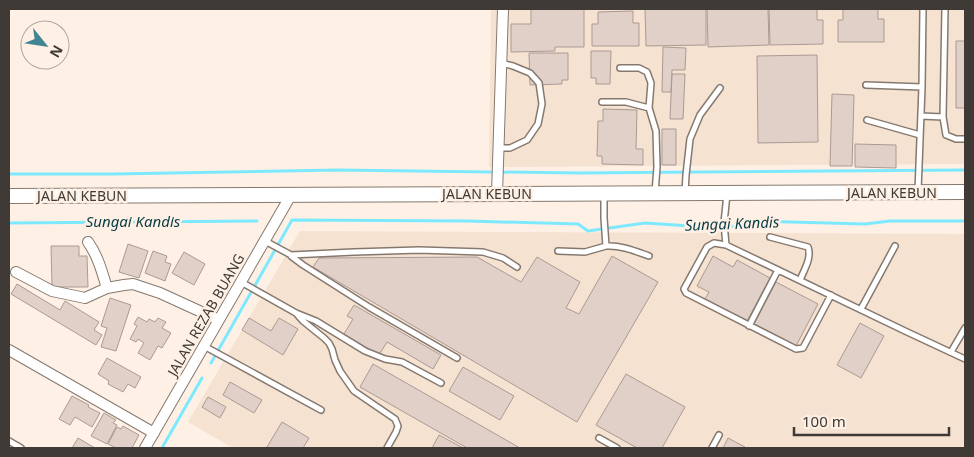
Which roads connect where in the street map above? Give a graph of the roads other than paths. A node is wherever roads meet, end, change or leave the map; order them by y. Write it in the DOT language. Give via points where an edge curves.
graph roads {
  1 [pos="503,9"];
  2 [pos="922,9"];
  3 [pos="946,9"];
  4 [pos="502,63"];
  5 [pos="620,68"];
  6 [pos="866,85"];
  7 [pos="720,88"];
  8 [pos="922,88"];
  9 [pos="602,102"];
  10 [pos="649,108"];
  11 [pos="921,116"];
  12 [pos="943,117"];
  13 [pos="867,120"];
  14 [pos="920,135"];
  15 [pos="965,139"];
  16 [pos="498,148"];
  17 [pos="918,192"];
  18 [pos="965,192"];
  19 [pos="604,193"];
  20 [pos="655,193"];
  21 [pos="685,193"];
  22 [pos="727,193"];
  23 [pos="497,194"];
  24 [pos="291,195"];
  25 [pos="9,196"];
  26 [pos="770,237"];
  27 [pos="88,242"];
  28 [pos="269,243"];
  29 [pos="726,245"];
  30 [pos="606,246"];
  31 [pos="895,246"];
  32 [pos="558,251"];
  33 [pos="291,256"];
  34 [pos="649,256"];
  35 [pos="517,267"];
  36 [pos="778,270"];
  37 [pos="16,272"];
  38 [pos="800,280"];
  39 [pos="245,284"];
  40 [pos="107,288"];
  41 [pos="831,295"];
  42 [pos="860,310"];
  43 [pos="296,313"];
  44 [pos="219,320"];
  45 [pos="749,326"];
  46 [pos="965,328"];
  47 [pos="209,348"];
  48 [pos="9,350"];
  49 [pos="951,352"];
  50 [pos="457,358"];
  51 [pos="965,359"];
  52 [pos="441,383"];
  53 [pos="321,410"];
  54 [pos="154,433"];
  55 [pos="719,435"];
  56 [pos="599,438"];
  57 [pos="9,441"];
  58 [pos="21,448"];
  59 [pos="145,448"];
  60 [pos="387,448"];
  61 [pos="617,448"];
  62 [pos="712,448"];
  1 -- 4 [label="street"];
  2 -- 8 [label="lane"];
  3 -- 12 [label="lane"];
  4 -- 16 [label="street"];
  4 -- 16 [label="lane" via="530,73 539,83 542,104 538,124 527,140 510,148"];
  5 -- 10 [label="lane" via="639,68 648,72 651,83"];
  6 -- 8 [label="lane"];
  7 -- 21 [label="lane" via="700,115 690,138"];
  8 -- 11 [label="lane"];
  9 -- 10 [label="lane" via="626,102"];
  10 -- 20 [label="lane" via="656,131"];
  11 -- 12 [label="lane"];
  11 -- 14 [label="lane"];
  12 -- 15 [label="lane" via="946,135"];
  13 -- 14 [label="lane"];
  14 -- 17 [label="lane"];
  16 -- 23 [label="street"];
  17 -- 18 [label="main road, JALAN KEBUN"];
  17 -- 22 [label="main road, JALAN KEBUN"];
  19 -- 20 [label="main road, JALAN KEBUN"];
  19 -- 23 [label="main road, JALAN KEBUN"];
  19 -- 30 [label="lane"];
  20 -- 21 [label="main road, JALAN KEBUN"];
  21 -- 22 [label="main road, JALAN KEBUN"];
  22 -- 29 [label="lane"];
  23 -- 24 [label="main road, JALAN KEBUN"];
  24 -- 25 [label="main road, JALAN KEBUN"];
  24 -- 28 [label="street, JALAN REZAB BUANG"];
  26 -- 38 [label="lane" via="808,247 810,252"];
  27 -- 40 [label="street"];
  28 -- 33 [label="lane"];
  28 -- 39 [label="street, JALAN REZAB BUANG"];
  29 -- 36 [label="lane"];
  29 -- 45 [label="lane" via="714,242 707,247 684,289"];
  30 -- 32 [label="lane" via="585,252"];
  30 -- 34 [label="lane"];
  31 -- 42 [label="lane"];
  33 -- 35 [label="lane" via="410,250 482,252 503,258"];
  33 -- 50 [label="lane" via="369,307"];
  36 -- 38 [label="lane"];
  36 -- 45 [label="lane"];
  37 -- 40 [label="street" via="52,291 70,296 85,298"];
  38 -- 41 [label="lane"];
  39 -- 43 [label="lane"];
  39 -- 44 [label="street, JALAN REZAB BUANG"];
  40 -- 44 [label="street" via="134,284 160,292"];
  41 -- 42 [label="lane"];
  41 -- 45 [label="lane" via="803,348 796,349"];
  42 -- 49 [label="lane"];
  43 -- 52 [label="lane" via="316,321 365,351 402,362"];
  43 -- 60 [label="lane" via="329,344 337,366 354,391 395,419 398,426"];
  44 -- 47 [label="street, JALAN REZAB BUANG"];
  46 -- 49 [label="lane"];
  47 -- 53 [label="lane"];
  47 -- 54 [label="street, JALAN REZAB BUANG"];
  48 -- 54 [label="street"];
  49 -- 51 [label="lane"];
  54 -- 59 [label="street, JALAN REZAB BUANG"];
  55 -- 62 [label="lane"];
  56 -- 61 [label="lane"];
  57 -- 58 [label="lane"];
}
